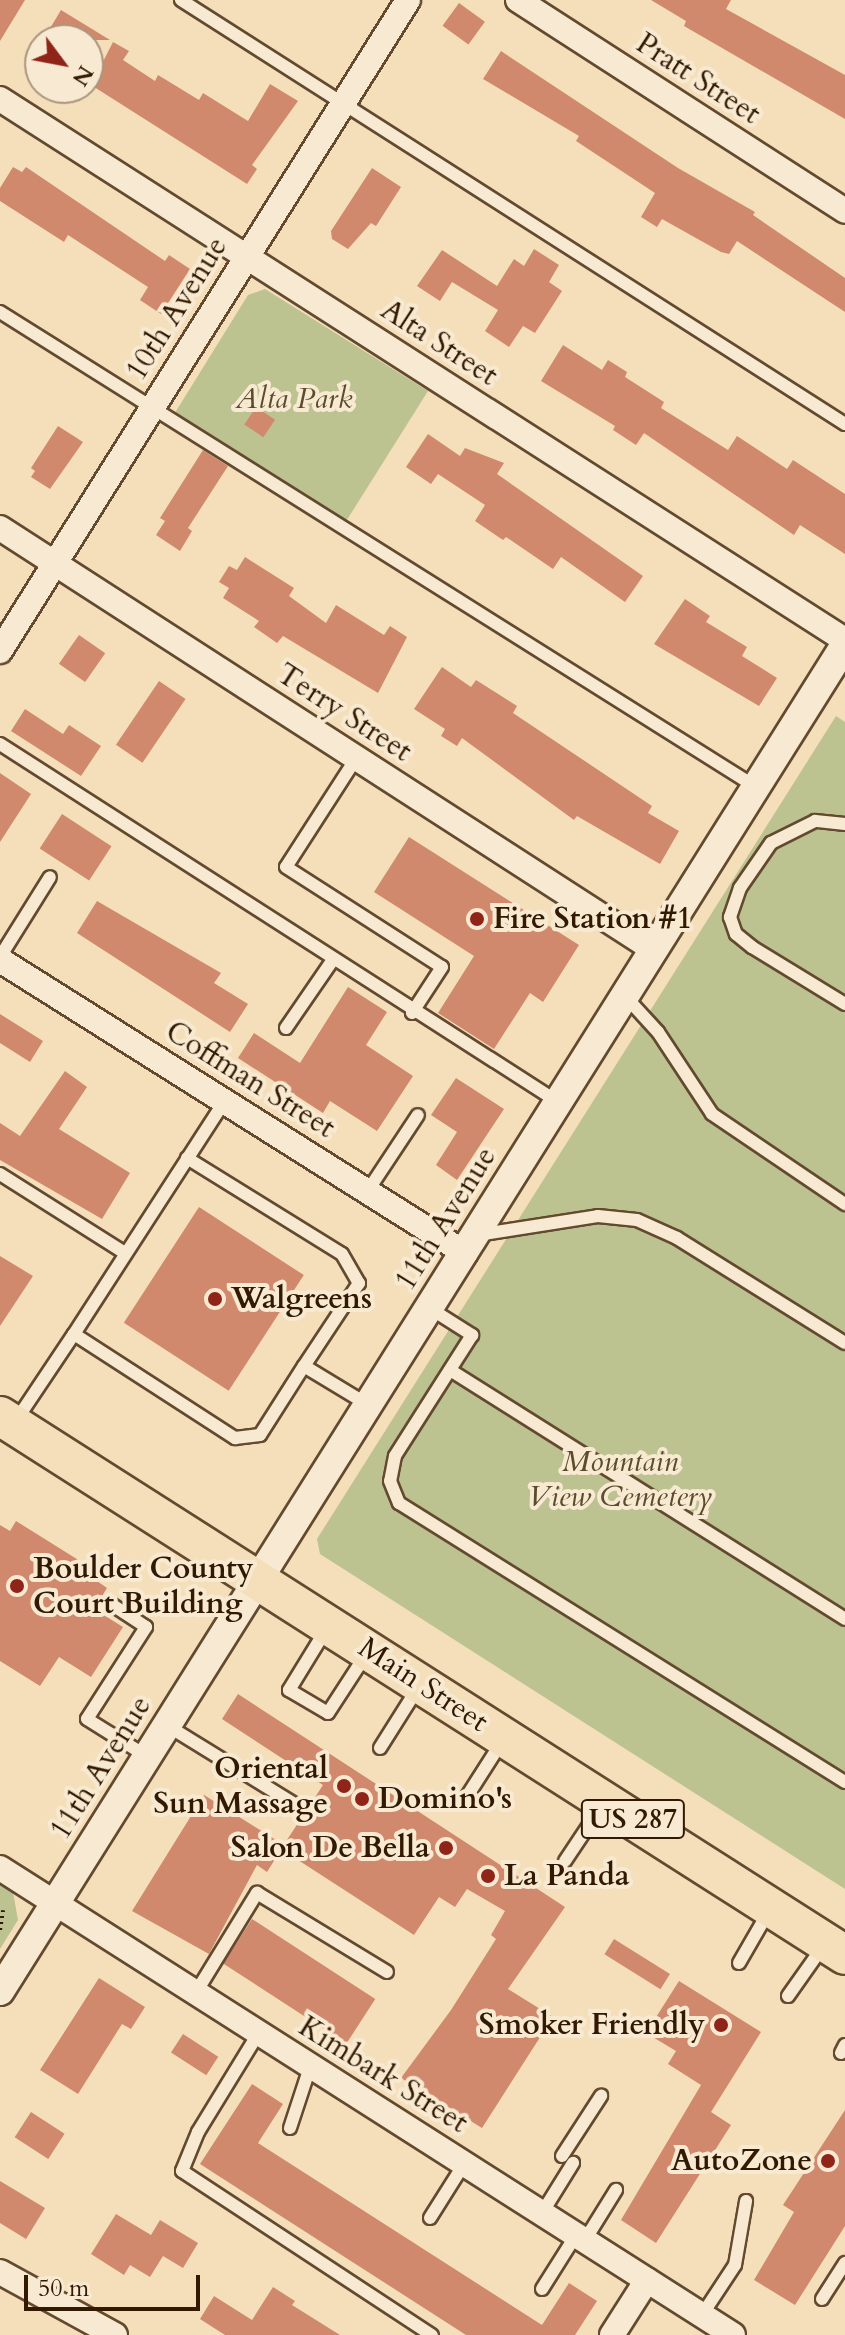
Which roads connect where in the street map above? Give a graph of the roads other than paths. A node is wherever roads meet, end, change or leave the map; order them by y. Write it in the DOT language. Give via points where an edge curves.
graph roads {
  1 [pos="181,0"];
  2 [pos="408,0"];
  3 [pos="518,0"];
  4 [pos="0,99"];
  5 [pos="343,103"];
  6 [pos="845,211"];
  7 [pos="246,258"];
  8 [pos="0,312"];
  9 [pos="151,410"];
  10 [pos="845,424"];
  11 [pos="0,528"];
  12 [pos="56,563"];
  13 [pos="845,642"];
  14 [pos="0,651"];
  15 [pos="0,744"];
  16 [pos="355,760"];
  17 [pos="756,787"];
  18 [pos="845,824"];
  19 [pos="50,877"];
  20 [pos="654,950"];
  21 [pos="0,958"];
  22 [pos="332,961"];
  23 [pos="625,996"];
  24 [pos="845,1004"];
  25 [pos="412,1013"];
  26 [pos="286,1028"];
  27 [pos="225,1101"];
  28 [pos="558,1102"];
  29 [pos="418,1115"];
  30 [pos="187,1158"];
  31 [pos="0,1174"];
  32 [pos="367,1192"];
  33 [pos="845,1204"];
  34 [pos="471,1244"];
  35 [pos="125,1253"];
  36 [pos="431,1309"];
  37 [pos="74,1334"];
  38 [pos="845,1343"];
  39 [pos="304,1366"];
  40 [pos="450,1370"];
  41 [pos="370,1406"];
  42 [pos="7,1420"];
  43 [pos="260,1581"];
  44 [pos="111,1604"];
  45 [pos="845,1619"];
  46 [pos="329,1625"];
  47 [pos="369,1650"];
  48 [pos="421,1684"];
  49 [pos="168,1726"];
  50 [pos="505,1737"];
  51 [pos="380,1748"];
  52 [pos="148,1757"];
  53 [pos="845,1782"];
  54 [pos="464,1801"];
  55 [pos="605,1801"];
  56 [pos="296,1805"];
  57 [pos="565,1861"];
  58 [pos="0,1868"];
  59 [pos="54,1905"];
  60 [pos="771,1908"];
  61 [pos="835,1949"];
  62 [pos="739,1963"];
  63 [pos="387,1972"];
  64 [pos="0,1991"];
  65 [pos="195,1994"];
  66 [pos="788,1996"];
  67 [pos="258,2034"];
  68 [pos="310,2067"];
  69 [pos="601,2096"];
  70 [pos="290,2128"];
  71 [pos="464,2164"];
  72 [pos="616,2190"];
  73 [pos="746,2201"];
  74 [pos="542,2213"];
  75 [pos="430,2218"];
  76 [pos="581,2238"];
  77 [pos="845,2263"];
  78 [pos="0,2272"];
  79 [pos="647,2280"];
  80 [pos="542,2289"];
  81 [pos="822,2299"];
  82 [pos="702,2315"];
  83 [pos="115,2335"];
  84 [pos="432,2335"];
  85 [pos="612,2335"];
  86 [pos="733,2335"];
  1 -- 5 [label="lane"];
  2 -- 5 [label="street, 10th Avenue"];
  3 -- 6 [label="street, Pratt Street"];
  4 -- 7 [label="street, Alta Street"];
  5 -- 7 [label="street, 10th Avenue"];
  5 -- 10 [label="lane"];
  7 -- 9 [label="street, 10th Avenue"];
  7 -- 13 [label="street, Alta Street"];
  8 -- 9 [label="lane"];
  9 -- 12 [label="street, 10th Avenue"];
  9 -- 17 [label="lane"];
  11 -- 12 [label="street, Terry Street"];
  12 -- 14 [label="street, 10th Avenue"];
  12 -- 16 [label="street, Terry Street"];
  13 -- 17 [label="street, 11th Avenue"];
  15 -- 22 [label="lane"];
  16 -- 20 [label="street, Terry Street"];
  16 -- 25 [label="lane" via="286,867 442,967"];
  17 -- 20 [label="street, 11th Avenue"];
  18 -- 24 [label="lane" via="815,821 777,838 747,874 730,917 736,934 752,947"];
  19 -- 21 [label="lane"];
  20 -- 23 [label="street, 11th Avenue"];
  21 -- 27 [label="street, Coffman Street"];
  22 -- 25 [label="lane"];
  22 -- 26 [label="lane"];
  23 -- 28 [label="street, 11th Avenue"];
  23 -- 33 [label="lane" via="658,1032 712,1114"];
  25 -- 28 [label="lane"];
  27 -- 30 [label="lane"];
  27 -- 32 [label="street, Coffman Street"];
  28 -- 34 [label="street, 11th Avenue"];
  29 -- 32 [label="lane"];
  30 -- 35 [label="lane"];
  30 -- 39 [label="lane" via="342,1254 359,1283"];
  31 -- 35 [label="lane"];
  32 -- 34 [label="street, Coffman Street"];
  34 -- 36 [label="street, 11th Avenue"];
  34 -- 38 [label="lane" via="598,1216 637,1220 677,1238"];
  35 -- 37 [label="lane"];
  36 -- 40 [label="lane" via="472,1335"];
  36 -- 41 [label="street, 11th Avenue"];
  37 -- 39 [label="lane" via="235,1438 260,1435"];
  37 -- 42 [label="lane"];
  39 -- 41 [label="lane"];
  40 -- 45 [label="lane"];
  40 -- 53 [label="lane" via="393,1461 390,1481 399,1503"];
  41 -- 43 [label="street, 11th Avenue"];
  42 -- 43 [label="highway, Main Street / US 287"];
  43 -- 46 [label="highway, Main Street / US 287"];
  43 -- 49 [label="street, 11th Avenue"];
  44 -- 52 [label="lane" via="146,1627 87,1719"];
  46 -- 47 [label="highway, Main Street / US 287"];
  46 -- 47 [label="lane" via="289,1690 328,1713"];
  47 -- 48 [label="highway, Main Street / US 287"];
  48 -- 50 [label="highway, Main Street / US 287"];
  48 -- 51 [label="lane"];
  49 -- 52 [label="street, 11th Avenue"];
  49 -- 56 [label="lane"];
  50 -- 54 [label="lane"];
  50 -- 55 [label="highway, Main Street / US 287"];
  52 -- 59 [label="street, 11th Avenue"];
  55 -- 57 [label="lane"];
  55 -- 60 [label="highway, Main Street / US 287"];
  58 -- 59 [label="street, Kimbark Street"];
  59 -- 64 [label="street, 11th Avenue"];
  59 -- 65 [label="street, Kimbark Street"];
  60 -- 61 [label="highway, Main Street / US 287"];
  60 -- 62 [label="lane"];
  61 -- 66 [label="lane"];
  63 -- 65 [label="lane" via="257,1893"];
  65 -- 67 [label="street, Kimbark Street"];
  67 -- 68 [label="street, Kimbark Street"];
  67 -- 84 [label="lane" via="198,2132 182,2171"];
  68 -- 70 [label="lane"];
  68 -- 71 [label="street, Kimbark Street"];
  69 -- 74 [label="lane"];
  71 -- 74 [label="street, Kimbark Street"];
  71 -- 75 [label="lane"];
  72 -- 76 [label="lane"];
  73 -- 82 [label="lane" via="735,2265"];
  74 -- 76 [label="street, Kimbark Street"];
  76 -- 79 [label="street, Kimbark Street"];
  76 -- 80 [label="lane"];
  77 -- 81 [label="lane"];
  78 -- 83 [label="street"];
  79 -- 82 [label="street, Kimbark Street"];
  79 -- 85 [label="street"];
  82 -- 86 [label="street, Kimbark Street"];
}
